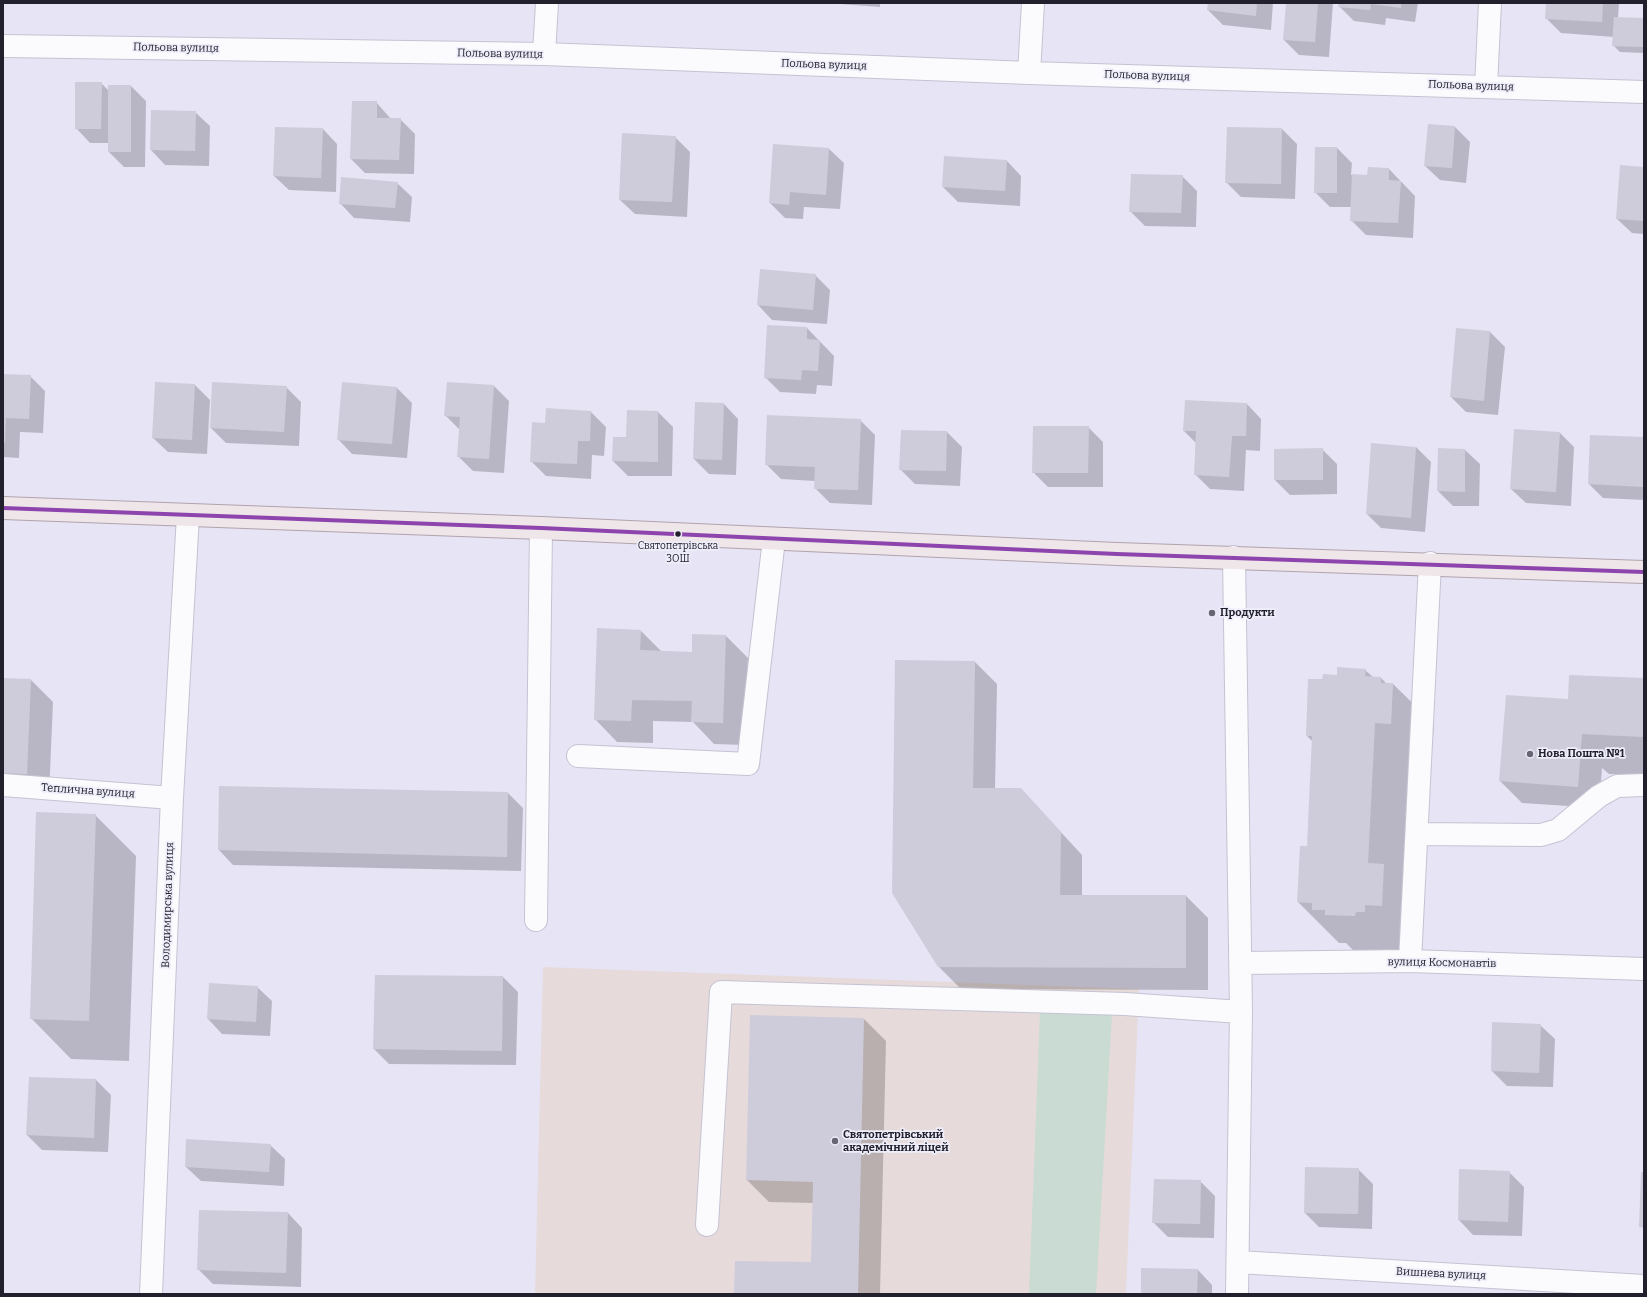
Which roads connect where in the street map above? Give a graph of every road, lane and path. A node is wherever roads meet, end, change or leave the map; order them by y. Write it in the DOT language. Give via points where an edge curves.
graph roads {
  1 [pos="547,3"];
  2 [pos="1033,3"];
  3 [pos="1490,3"];
  4 [pos="3,46"];
  5 [pos="544,54"];
  6 [pos="1029,73"];
  7 [pos="1486,86"];
  8 [pos="1644,92"];
  9 [pos="3,508"];
  10 [pos="188,515"];
  11 [pos="541,528"];
  12 [pos="774,539"];
  13 [pos="1234,557"];
  14 [pos="1430,563"];
  15 [pos="1644,572"];
  16 [pos="578,756"];
  17 [pos="3,785"];
  18 [pos="1644,785"];
  19 [pos="172,798"];
  20 [pos="1417,834"];
  21 [pos="536,920"];
  22 [pos="1410,961"];
  23 [pos="1241,963"];
  24 [pos="1644,969"];
  25 [pos="1241,1012"];
  26 [pos="707,1225"];
  27 [pos="1238,1262"];
  28 [pos="1644,1286"];
  29 [pos="151,1294"];
  30 [pos="1237,1294"];
  1 -- 5 [label="street"];
  2 -- 6 [label="street"];
  3 -- 7 [label="street"];
  4 -- 5 [label="street, Польова вулиця"];
  5 -- 6 [label="street, Польова вулиця"];
  6 -- 7 [label="street, Польова вулиця"];
  7 -- 8 [label="street, Польова вулиця"];
  9 -- 10 [label="main road"];
  10 -- 11 [label="main road"];
  10 -- 19 [label="street, Володимирська вулиця"];
  11 -- 12 [label="main road"];
  11 -- 21 [label="street"];
  12 -- 13 [label="main road"];
  12 -- 16 [label="street" via="748,764"];
  13 -- 14 [label="main road"];
  13 -- 23 [label="street"];
  14 -- 15 [label="main road"];
  14 -- 20 [label="street"];
  17 -- 19 [label="street, Теплична вулиця"];
  18 -- 20 [label="street" via="1617,786 1599,796 1558,830 1542,836"];
  19 -- 29 [label="street, Володимирська вулиця"];
  20 -- 22 [label="street"];
  22 -- 23 [label="street, вулиця Космонавтів"];
  22 -- 24 [label="street, вулиця Космонавтів"];
  23 -- 25 [label="street"];
  25 -- 26 [label="street" via="1117,1004 721,992"];
  25 -- 27 [label="street"];
  27 -- 28 [label="street, Вишнева вулиця"];
  27 -- 30 [label="street"];
}
